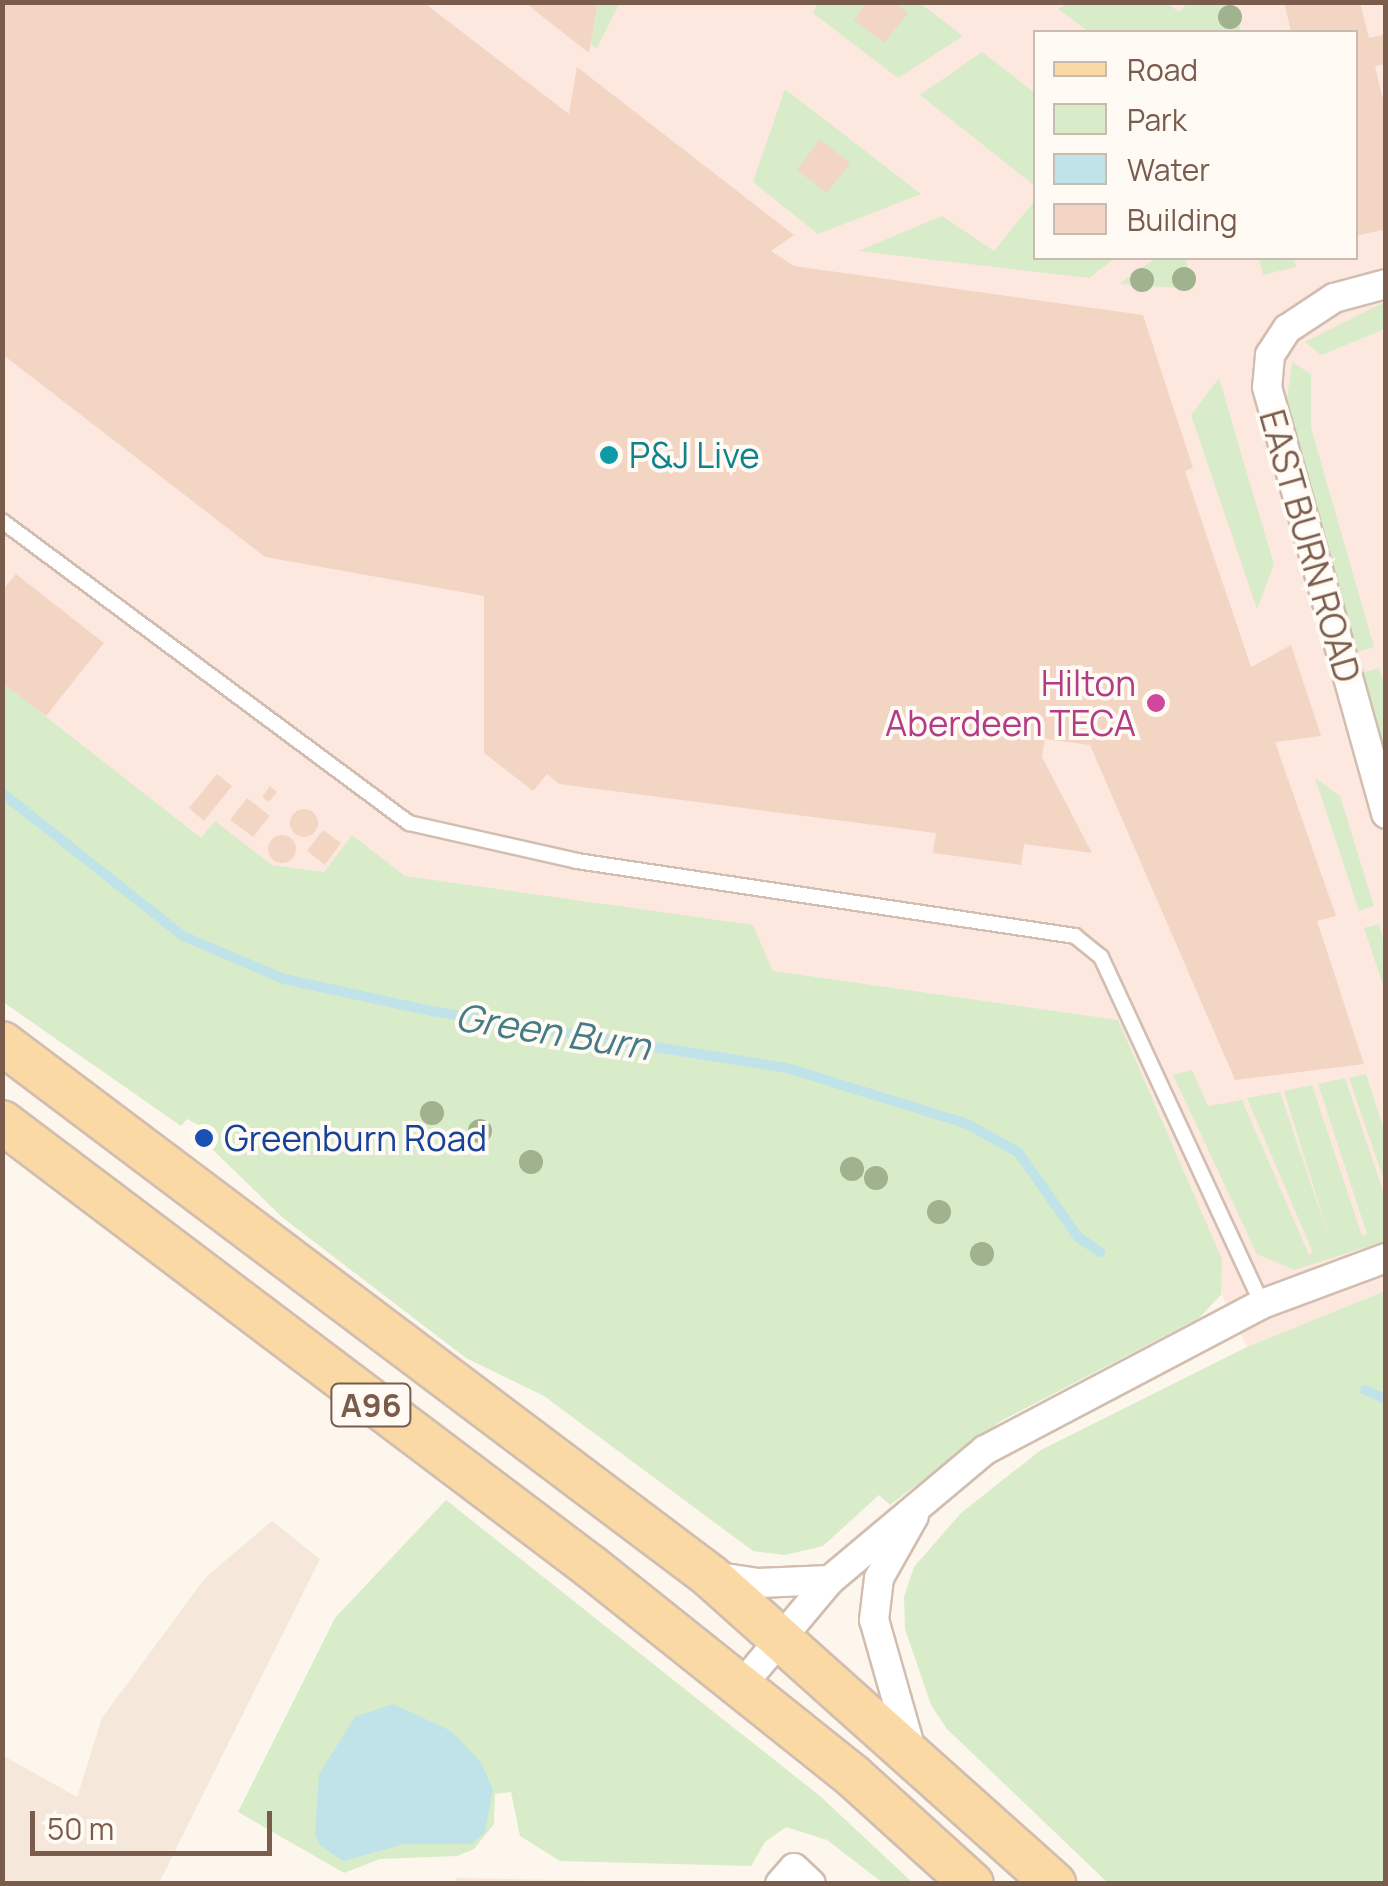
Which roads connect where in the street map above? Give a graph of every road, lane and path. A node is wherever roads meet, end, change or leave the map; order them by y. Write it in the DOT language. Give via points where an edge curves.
graph roads {
  1 [pos="1386,284"];
  2 [pos="2,521"];
  3 [pos="1386,814"];
  4 [pos="2,1043"];
  5 [pos="2,1122"];
  6 [pos="1386,1258"];
  7 [pos="1262,1304"];
  8 [pos="932,1490"];
  9 [pos="710,1576"];
  10 [pos="830,1580"];
  11 [pos="781,1638"];
  12 [pos="741,1686"];
  13 [pos="913,1755"];
  14 [pos="780,1884"];
  15 [pos="811,1884"];
  16 [pos="972,1884"];
  17 [pos="1054,1884"];
  1 -- 3 [label="street, EAST BURN ROAD" via="1334,298 1287,329 1270,355 1267,387"];
  2 -- 7 [label="lane" via="409,823 577,861 1075,936 1101,957"];
  4 -- 9 [label="main road, A96"];
  5 -- 12 [label="main road, A96"];
  6 -- 7 [label="street"];
  7 -- 8 [label="street" via="1047,1412"];
  8 -- 10 [label="street"];
  8 -- 13 [label="street" via="895,1544 875,1595 874,1620"];
  9 -- 10 [label="street" via="758,1583"];
  9 -- 11 [label="main road, A96"];
  10 -- 11 [label="street"];
  11 -- 12 [label="street"];
  11 -- 13 [label="main road, A96"];
  12 -- 16 [label="main road, A96" via="854,1776"];
  13 -- 17 [label="main road, A96"];
  14 -- 15 [label="street" via="794,1868"];
}
